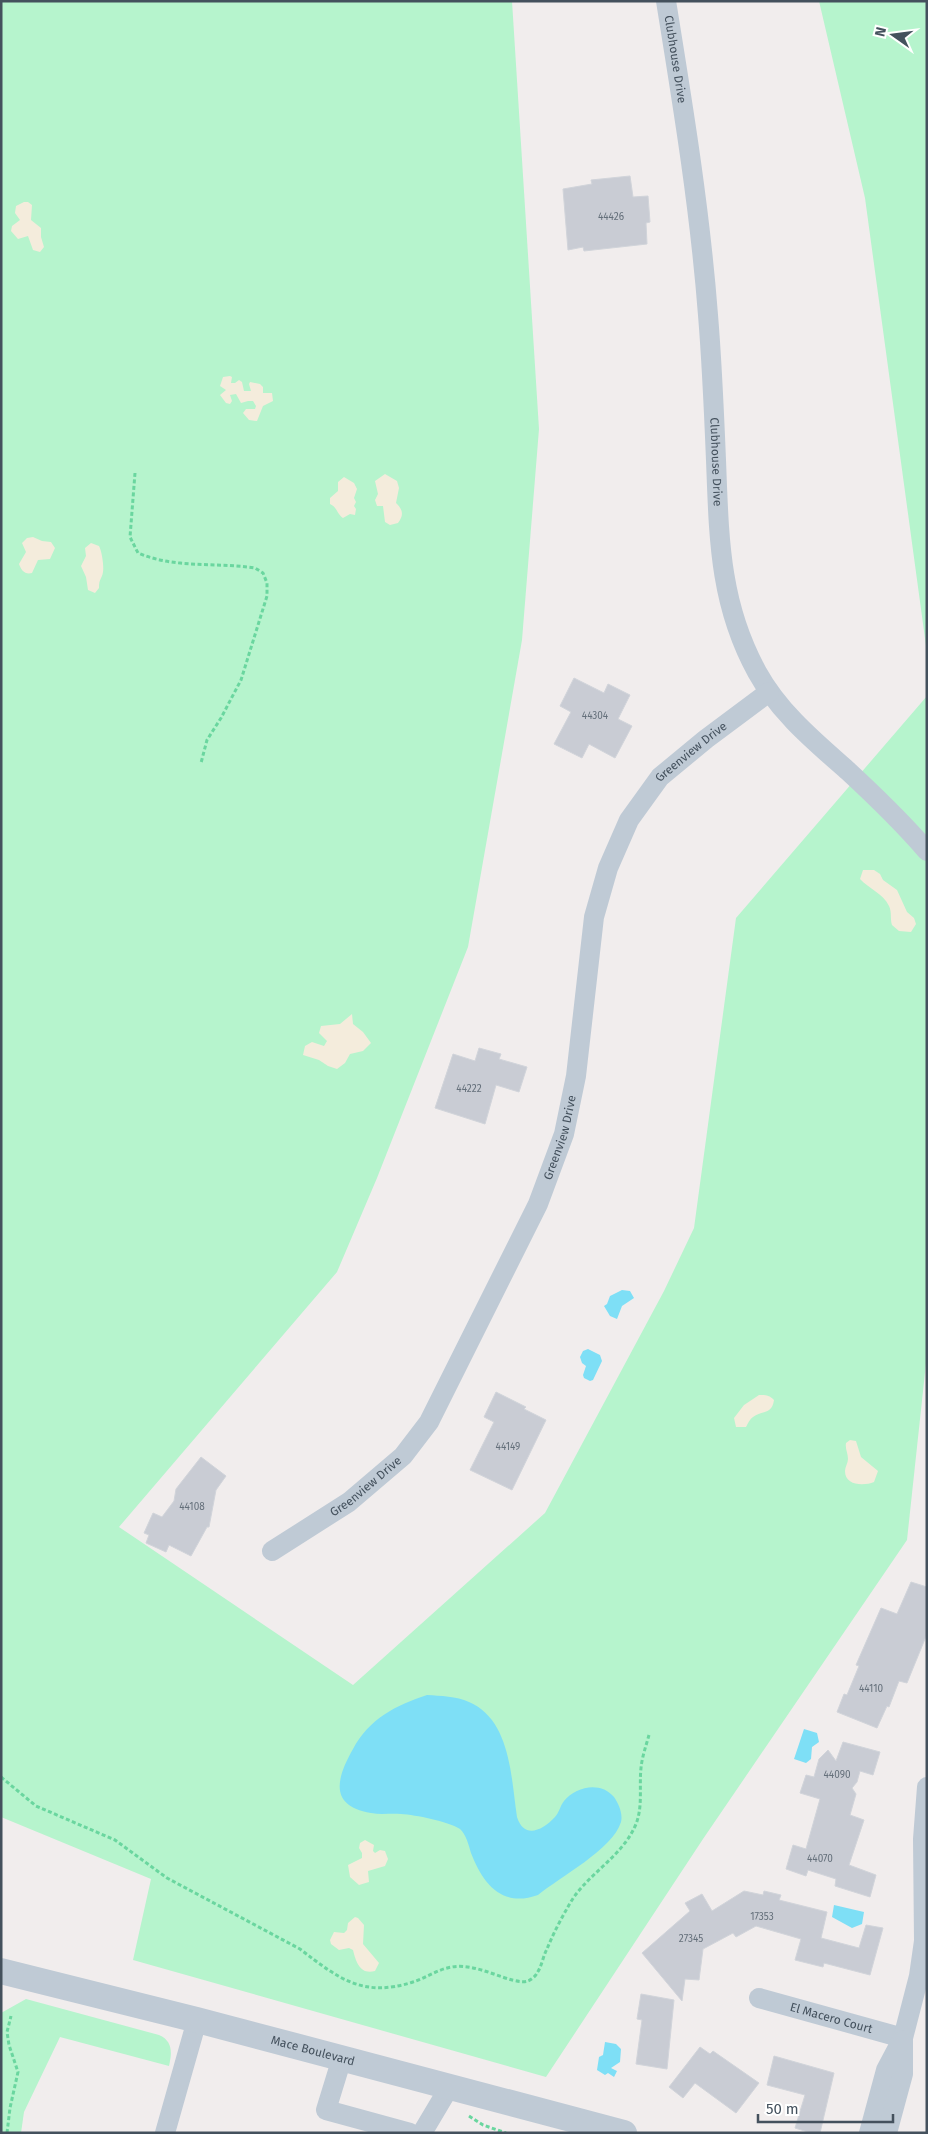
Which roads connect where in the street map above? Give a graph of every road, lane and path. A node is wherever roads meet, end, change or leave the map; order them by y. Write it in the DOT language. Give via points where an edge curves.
graph roads {
  1 [pos="666,1"];
  2 [pos="135,473"];
  3 [pos="769,692"];
  4 [pos="200,763"];
  5 [pos="927,850"];
  6 [pos="272,1551"];
  7 [pos="649,1735"];
  8 [pos="1,1777"];
  9 [pos="927,1787"];
  10 [pos="1,1971"];
  11 [pos="759,1998"];
  12 [pos="12,2016"];
  13 [pos="197,2020"];
  14 [pos="903,2038"];
  15 [pos="342,2058"];
  16 [pos="445,2094"];
  17 [pos="577,2128"];
  18 [pos="7,2133"];
  19 [pos="166,2133"];
  20 [pos="410,2133"];
  21 [pos="422,2133"];
  22 [pos="506,2133"];
  23 [pos="624,2133"];
  24 [pos="868,2133"];
  25 [pos="887,2133"];
  1 -- 3 [label="street, Clubhouse Drive" via="698,211 709,323 721,561 738,634"];
  2 -- 4 [label="path" via="130,537 138,553 180,563 255,568 263,573 267,583 267,596 246,667 207,740"];
  3 -- 5 [label="street, Clubhouse Drive" via="798,725"];
  3 -- 6 [label="street, Greenview Drive" via="660,777 629,820 608,868 594,917 576,1076 564,1134 538,1204 429,1422 403,1456 349,1502"];
  7 -- 8 [label="path" via="641,1770 641,1806 632,1833 583,1884 570,1903 537,1974 529,1980 519,1981 463,1965 391,1988 361,1986 300,1949 167,1878 115,1840 36,1806"];
  9 -- 14 [label="street" via="923,1839 924,1941 919,1976"];
  10 -- 13 [label="street, Mace Boulevard"];
  11 -- 14 [label="street, El Macero Court"];
  12 -- 18 [label="path" via="7,2032 18,2072"];
  13 -- 15 [label="street, Mace Boulevard"];
  13 -- 19 [label="street"];
  14 -- 24 [label="street" via="886,2070"];
  14 -- 25 [label="street" via="903,2074"];
  15 -- 16 [label="street, Mace Boulevard"];
  15 -- 20 [label="street" via="326,2110"];
  16 -- 17 [label="street, Mace Boulevard"];
  16 -- 21 [label="street"];
  16 -- 22 [label="path" via="459,2109 483,2125"];
  17 -- 23 [label="street, Mace Boulevard"];
}
